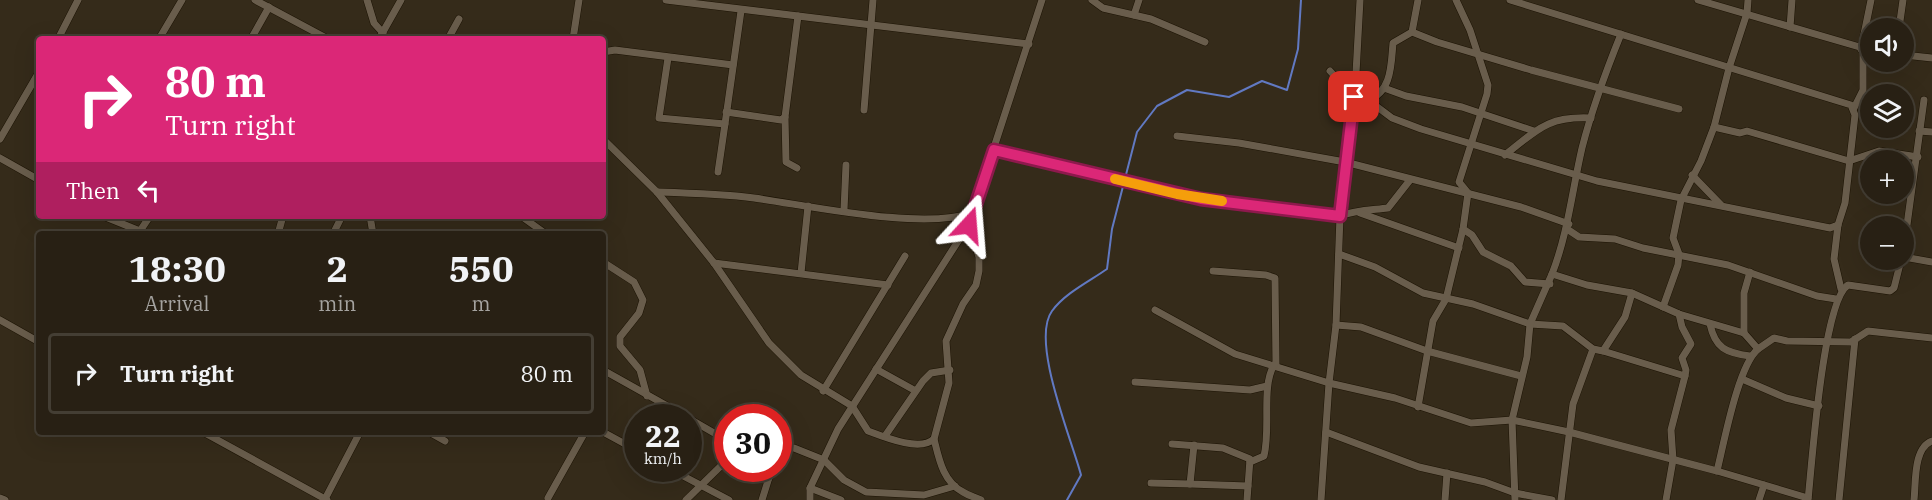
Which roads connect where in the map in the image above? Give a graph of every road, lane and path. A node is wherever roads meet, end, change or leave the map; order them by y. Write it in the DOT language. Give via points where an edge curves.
graph roads {
  1 [pos="78,0"];
  2 [pos="182,0"];
  3 [pos="255,0"];
  4 [pos="367,0"];
  5 [pos="401,0"];
  6 [pos="579,0"];
  7 [pos="666,0"];
  8 [pos="873,0"];
  9 [pos="1042,0"];
  10 [pos="1092,0"];
  11 [pos="1139,0"];
  12 [pos="1360,0"];
  13 [pos="1418,0"];
  14 [pos="1456,0"];
  15 [pos="1510,0"];
  16 [pos="1698,0"];
  17 [pos="1749,0"];
  18 [pos="1792,0"];
  19 [pos="1871,0"];
  20 [pos="1903,0"];
  21 [pos="685,1"];
  22 [pos="269,7"];
  23 [pos="741,11"];
  24 [pos="1748,13"];
  25 [pos="1134,15"];
  26 [pos="798,16"];
  27 [pos="1869,18"];
  28 [pos="1900,18"];
  29 [pos="459,19"];
  30 [pos="871,24"];
  31 [pos="1790,27"];
  32 [pos="1412,32"];
  33 [pos="1620,34"];
  34 [pos="60,36"];
  35 [pos="161,36"];
  36 [pos="253,36"];
  37 [pos="322,36"];
  38 [pos="381,36"];
  39 [pos="450,36"];
  40 [pos="573,36"];
  41 [pos="1205,42"];
  42 [pos="1029,44"];
  43 [pos="1860,48"];
  44 [pos="606,52"];
  45 [pos="1478,54"];
  46 [pos="1914,56"];
  47 [pos="668,57"];
  48 [pos="1932,58"];
  49 [pos="733,65"];
  50 [pos="1729,68"];
  51 [pos="1330,71"];
  52 [pos="1864,72"];
  53 [pos="36,86"];
  54 [pos="1600,87"];
  55 [pos="1384,88"];
  56 [pos="1354,97"];
  57 [pos="1368,100"];
  58 [pos="1924,100"];
  59 [pos="1854,108"];
  60 [pos="1679,109"];
  61 [pos="864,110"];
  62 [pos="1354,110"];
  63 [pos="726,112"];
  64 [pos="1484,114"];
  65 [pos="785,117"];
  66 [pos="1591,118"];
  67 [pos="725,124"];
  68 [pos="1713,127"];
  69 [pos="1534,131"];
  70 [pos="1919,131"];
  71 [pos="1932,132"];
  72 [pos="1177,136"];
  73 [pos="0,140"];
  74 [pos="606,142"];
  75 [pos="1470,145"];
  76 [pos="994,150"];
  77 [pos="1505,154"];
  78 [pos="1918,157"];
  79 [pos="0,158"];
  80 [pos="1849,161"];
  81 [pos="1346,162"];
  82 [pos="846,165"];
  83 [pos="797,168"];
  84 [pos="718,172"];
  85 [pos="1576,174"];
  86 [pos="1692,175"];
  87 [pos="36,178"];
  88 [pos="1410,180"];
  89 [pos="657,192"];
  90 [pos="1468,193"];
  91 [pos="1681,200"];
  92 [pos="1721,205"];
  93 [pos="808,206"];
  94 [pos="1388,208"];
  95 [pos="844,210"];
  96 [pos="1353,210"];
  97 [pos="973,213"];
  98 [pos="1340,216"];
  99 [pos="1909,216"];
  100 [pos="108,219"];
  101 [pos="148,219"];
  102 [pos="524,219"];
  103 [pos="1386,224"];
  104 [pos="969,225"];
  105 [pos="1838,225"];
  106 [pos="1568,226"];
  107 [pos="1463,229"];
  108 [pos="130,231"];
  109 [pos="138,231"];
  110 [pos="542,231"];
  111 [pos="1459,248"];
  112 [pos="1339,254"];
  113 [pos="1679,254"];
  114 [pos="905,256"];
  115 [pos="1914,260"];
  116 [pos="1932,262"];
  117 [pos="714,263"];
  118 [pos="606,264"];
  119 [pos="1898,270"];
  120 [pos="1213,271"];
  121 [pos="1750,272"];
  122 [pos="801,273"];
  123 [pos="1552,274"];
  124 [pos="1550,284"];
  125 [pos="888,285"];
  126 [pos="1841,289"];
  127 [pos="1632,293"];
  128 [pos="1446,299"];
  129 [pos="1836,299"];
  130 [pos="1663,307"];
  131 [pos="1155,310"];
  132 [pos="1679,314"];
  133 [pos="0,320"];
  134 [pos="1530,324"];
  135 [pos="1710,324"];
  136 [pos="1336,325"];
  137 [pos="1744,333"];
  138 [pos="36,337"];
  139 [pos="1932,338"];
  140 [pos="1855,339"];
  141 [pos="1827,342"];
  142 [pos="1593,349"];
  143 [pos="1758,349"];
  144 [pos="1427,351"];
  145 [pos="1603,351"];
  146 [pos="1750,356"];
  147 [pos="1275,365"];
  148 [pos="876,369"];
  149 [pos="950,370"];
  150 [pos="606,372"];
  151 [pos="1521,376"];
  152 [pos="1685,376"];
  153 [pos="1742,379"];
  154 [pos="1135,382"];
  155 [pos="1329,382"];
  156 [pos="1267,386"];
  157 [pos="914,390"];
  158 [pos="823,391"];
  159 [pos="647,396"];
  160 [pos="663,404"];
  161 [pos="852,406"];
  162 [pos="1819,406"];
  163 [pos="1418,407"];
  164 [pos="1512,420"];
  165 [pos="1326,432"];
  166 [pos="1569,432"];
  167 [pos="606,434"];
  168 [pos="208,435"];
  169 [pos="358,435"];
  170 [pos="434,435"];
  171 [pos="583,435"];
  172 [pos="885,436"];
  173 [pos="934,439"];
  174 [pos="445,441"];
  175 [pos="1932,441"];
  176 [pos="624,443"];
  177 [pos="1172,444"];
  178 [pos="1194,445"];
  179 [pos="792,448"];
  180 [pos="824,460"];
  181 [pos="1672,460"];
  182 [pos="1250,462"];
  183 [pos="1717,471"];
  184 [pos="714,472"];
  185 [pos="1447,473"];
  186 [pos="693,482"];
  187 [pos="767,482"];
  188 [pos="1151,483"];
  189 [pos="1190,484"];
  190 [pos="1764,485"];
  191 [pos="700,486"];
  192 [pos="955,486"];
  193 [pos="1248,486"];
  194 [pos="810,488"];
  195 [pos="1515,497"];
  196 [pos="0,498"];
  197 [pos="548,498"];
  198 [pos="1808,499"];
  199 [pos="4,500"];
  200 [pos="326,500"];
  201 [pos="686,500"];
  202 [pos="729,500"];
  203 [pos="762,500"];
  204 [pos="810,500"];
  205 [pos="841,500"];
  206 [pos="981,500"];
  207 [pos="1247,500"];
  208 [pos="1321,500"];
  209 [pos="1445,500"];
  210 [pos="1552,500"];
  211 [pos="1561,500"];
  212 [pos="1666,500"];
  213 [pos="1759,500"];
  214 [pos="1839,500"];
  215 [pos="1914,500"];
  1 -- 34 [label="street"];
  2 -- 35 [label="street"];
  3 -- 22 [label="street"];
  4 -- 38 [label="street"];
  5 -- 38 [label="street"];
  6 -- 40 [label="street"];
  7 -- 21 [label="street"];
  8 -- 30 [label="street"];
  9 -- 42 [label="street"];
  10 -- 25 [label="street" via="1103,8"];
  11 -- 25 [label="street"];
  12 -- 56 [label="street"];
  13 -- 32 [label="street"];
  14 -- 45 [label="street"];
  15 -- 33 [label="street"];
  16 -- 24 [label="street"];
  17 -- 24 [label="street"];
  18 -- 31 [label="street"];
  19 -- 27 [label="street"];
  20 -- 28 [label="street"];
  21 -- 23 [label="street"];
  22 -- 36 [label="street"];
  22 -- 37 [label="street"];
  23 -- 26 [label="street"];
  23 -- 49 [label="street"];
  24 -- 31 [label="street"];
  24 -- 50 [label="street"];
  25 -- 41 [label="street"];
  26 -- 30 [label="street"];
  26 -- 65 [label="street"];
  29 -- 39 [label="street"];
  30 -- 42 [label="street"];
  30 -- 61 [label="street"];
  31 -- 43 [label="street"];
  32 -- 45 [label="street"];
  32 -- 55 [label="street" via="1393,43"];
  33 -- 50 [label="street"];
  33 -- 54 [label="street"];
  42 -- 76 [label="street"];
  44 -- 47 [label="street"];
  45 -- 54 [label="street"];
  45 -- 64 [label="street" via="1488,85"];
  46 -- 48 [label="street"];
  47 -- 49 [label="street"];
  47 -- 67 [label="street" via="659,118"];
  49 -- 63 [label="street"];
  50 -- 59 [label="street" via="1845,101"];
  50 -- 68 [label="street"];
  51 -- 56 [label="street"];
  52 -- 59 [label="street" via="1863,90"];
  53 -- 73 [label="street"];
  54 -- 60 [label="street"];
  54 -- 66 [label="street"];
  55 -- 57 [label="street" via="1376,98"];
  55 -- 64 [label="street"];
  56 -- 62 [label="street"];
  57 -- 62 [label="street"];
  57 -- 75 [label="street" via="1392,118"];
  58 -- 70 [label="street"];
  59 -- 80 [label="street"];
  62 -- 81 [label="street"];
  63 -- 65 [label="street" via="781,120"];
  63 -- 67 [label="street"];
  64 -- 69 [label="street"];
  64 -- 75 [label="street"];
  65 -- 83 [label="street" via="786,162"];
  66 -- 69 [label="street" via="1559,118"];
  66 -- 85 [label="street"];
  67 -- 84 [label="street"];
  68 -- 80 [label="street" via="1747,131"];
  68 -- 86 [label="street"];
  69 -- 77 [label="street"];
  70 -- 71 [label="street"];
  70 -- 78 [label="street"];
  72 -- 81 [label="street"];
  74 -- 89 [label="street"];
  75 -- 77 [label="street"];
  75 -- 90 [label="street" via="1459,182"];
  76 -- 97 [label="street"];
  76 -- 98 [label="street" via="1201,199"];
  77 -- 85 [label="street"];
  78 -- 80 [label="street" via="1879,151"];
  78 -- 99 [label="street"];
  79 -- 87 [label="street"];
  80 -- 105 [label="street" via="1845,203"];
  81 -- 88 [label="street"];
  81 -- 98 [label="street"];
  82 -- 95 [label="street"];
  85 -- 91 [label="street"];
  85 -- 106 [label="street"];
  86 -- 91 [label="street"];
  86 -- 92 [label="street"];
  88 -- 90 [label="street"];
  88 -- 94 [label="street"];
  89 -- 93 [label="street" via="745,197"];
  89 -- 117 [label="street"];
  90 -- 106 [label="street"];
  90 -- 107 [label="street"];
  91 -- 92 [label="street"];
  91 -- 113 [label="street" via="1672,238"];
  92 -- 105 [label="street" via="1830,228"];
  93 -- 95 [label="street"];
  93 -- 122 [label="street"];
  94 -- 96 [label="street" via="1365,213"];
  94 -- 103 [label="street"];
  95 -- 97 [label="street" via="937,220"];
  96 -- 98 [label="street"];
  96 -- 103 [label="street"];
  97 -- 104 [label="street"];
  98 -- 112 [label="street"];
  100 -- 108 [label="street"];
  101 -- 109 [label="street"];
  102 -- 110 [label="street"];
  103 -- 111 [label="street"];
  104 -- 148 [label="street"];
  104 -- 149 [label="street" via="979,256 979,271 976,285 948,334 945,351"];
  105 -- 126 [label="street" via="1834,259"];
  106 -- 113 [label="street" via="1578,237 1615,238"];
  106 -- 123 [label="street"];
  107 -- 111 [label="street"];
  107 -- 124 [label="street" via="1483,252 1511,266 1525,282"];
  111 -- 128 [label="street"];
  112 -- 128 [label="street" via="1375,267 1413,290"];
  112 -- 136 [label="street"];
  113 -- 121 [label="street"];
  113 -- 130 [label="street" via="1676,275"];
  114 -- 125 [label="street"];
  115 -- 116 [label="street"];
  117 -- 122 [label="street"];
  117 -- 158 [label="street" via="769,344"];
  118 -- 159 [label="street" via="634,282 643,300 639,313 620,337 620,346 640,370"];
  119 -- 126 [label="street" via="1890,291 1855,285"];
  120 -- 147 [label="street" via="1275,278"];
  121 -- 129 [label="street"];
  121 -- 137 [label="street" via="1744,293"];
  122 -- 125 [label="street"];
  123 -- 124 [label="street"];
  123 -- 127 [label="street"];
  124 -- 134 [label="street"];
  125 -- 158 [label="street"];
  126 -- 129 [label="street"];
  127 -- 130 [label="street"];
  127 -- 145 [label="street" via="1624,317"];
  128 -- 134 [label="street"];
  128 -- 144 [label="street" via="1433,321"];
  129 -- 141 [label="street"];
  130 -- 132 [label="street"];
  131 -- 147 [label="street" via="1235,354"];
  132 -- 135 [label="street"];
  132 -- 152 [label="street" via="1691,344 1682,358"];
  133 -- 138 [label="street"];
  134 -- 142 [label="street" via="1563,326"];
  134 -- 151 [label="street"];
  135 -- 137 [label="street"];
  135 -- 146 [label="street" via="1713,339 1720,347"];
  136 -- 144 [label="street" via="1361,327"];
  136 -- 155 [label="street"];
  137 -- 143 [label="street"];
  139 -- 140 [label="street" via="1868,331"];
  140 -- 141 [label="street"];
  140 -- 214 [label="street"];
  141 -- 143 [label="street" via="1774,338"];
  141 -- 162 [label="street"];
  142 -- 145 [label="street"];
  142 -- 166 [label="street" via="1573,404"];
  143 -- 146 [label="street"];
  144 -- 151 [label="street"];
  144 -- 163 [label="street"];
  145 -- 152 [label="street"];
  146 -- 153 [label="street"];
  147 -- 155 [label="street"];
  147 -- 156 [label="street"];
  148 -- 157 [label="street"];
  148 -- 161 [label="street"];
  149 -- 157 [label="street" via="931,373"];
  149 -- 173 [label="street"];
  150 -- 159 [label="street"];
  151 -- 164 [label="street"];
  152 -- 181 [label="street" via="1671,430"];
  153 -- 162 [label="street" via="1786,398"];
  153 -- 183 [label="street"];
  154 -- 156 [label="street" via="1250,390"];
  155 -- 163 [label="street"];
  155 -- 165 [label="street"];
  156 -- 182 [label="street" via="1269,416 1264,456"];
  157 -- 172 [label="street"];
  158 -- 161 [label="street"];
  159 -- 160 [label="street"];
  161 -- 172 [label="street" via="868,431"];
  161 -- 180 [label="street"];
  162 -- 198 [label="street"];
  163 -- 164 [label="street" via="1471,423"];
  164 -- 166 [label="street"];
  164 -- 195 [label="street"];
  165 -- 185 [label="street" via="1419,467"];
  165 -- 208 [label="street"];
  166 -- 181 [label="street"];
  166 -- 211 [label="street"];
  167 -- 176 [label="street"];
  168 -- 200 [label="street"];
  169 -- 200 [label="street"];
  170 -- 174 [label="street"];
  171 -- 197 [label="street"];
  172 -- 173 [label="street" via="921,445"];
  173 -- 192 [label="street" via="940,464"];
  175 -- 215 [label="street" via="1919,456"];
  177 -- 178 [label="street"];
  178 -- 182 [label="street" via="1223,448 1246,456"];
  178 -- 189 [label="street"];
  179 -- 180 [label="street"];
  180 -- 192 [label="street" via="850,484 866,492 924,495"];
  180 -- 194 [label="street"];
  181 -- 183 [label="street"];
  181 -- 212 [label="street"];
  182 -- 193 [label="street"];
  183 -- 190 [label="street"];
  184 -- 191 [label="street"];
  185 -- 195 [label="street" via="1485,482"];
  185 -- 209 [label="street"];
  186 -- 191 [label="street"];
  187 -- 203 [label="street"];
  188 -- 189 [label="street"];
  189 -- 193 [label="street"];
  190 -- 198 [label="street"];
  190 -- 213 [label="street"];
  191 -- 201 [label="street"];
  191 -- 202 [label="street"];
  192 -- 206 [label="street"];
  193 -- 207 [label="street"];
  194 -- 204 [label="street"];
  194 -- 205 [label="street"];
  195 -- 210 [label="street"];
  196 -- 199 [label="street"];
}
